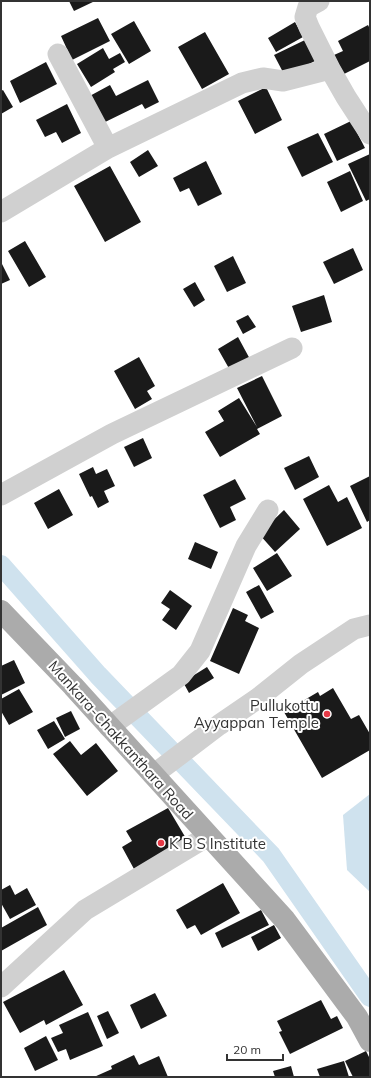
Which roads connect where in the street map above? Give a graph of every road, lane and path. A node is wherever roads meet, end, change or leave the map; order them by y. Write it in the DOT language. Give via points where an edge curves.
graph roads {
  1 [pos="319,1"];
  2 [pos="58,54"];
  3 [pos="330,69"];
  4 [pos="370,134"];
  5 [pos="108,148"];
  6 [pos="1,212"];
  7 [pos="292,348"];
  8 [pos="1,495"];
  9 [pos="268,510"];
  10 [pos="1,611"];
  11 [pos="370,625"];
  12 [pos="109,727"];
  13 [pos="157,772"];
  14 [pos="208,836"];
  15 [pos="1,987"];
  16 [pos="370,1041"];
  1 -- 3 [label="street" via="308,7 305,17"];
  2 -- 5 [label="street"];
  3 -- 4 [label="street"];
  3 -- 5 [label="street" via="282,81 264,78 242,83"];
  5 -- 6 [label="street"];
  7 -- 8 [label="street" via="112,434"];
  9 -- 12 [label="street" via="246,546 200,651 181,675"];
  10 -- 12 [label="main road, Mankara-Chakkanthara Road"];
  11 -- 13 [label="street" via="354,629 301,664"];
  12 -- 13 [label="main road, Mankara-Chakkanthara Road"];
  13 -- 14 [label="main road, Mankara-Chakkanthara Road"];
  14 -- 15 [label="street" via="85,910"];
  14 -- 16 [label="main road, Mankara-Chakkanthara Road" via="285,920 357,1017"];
}
